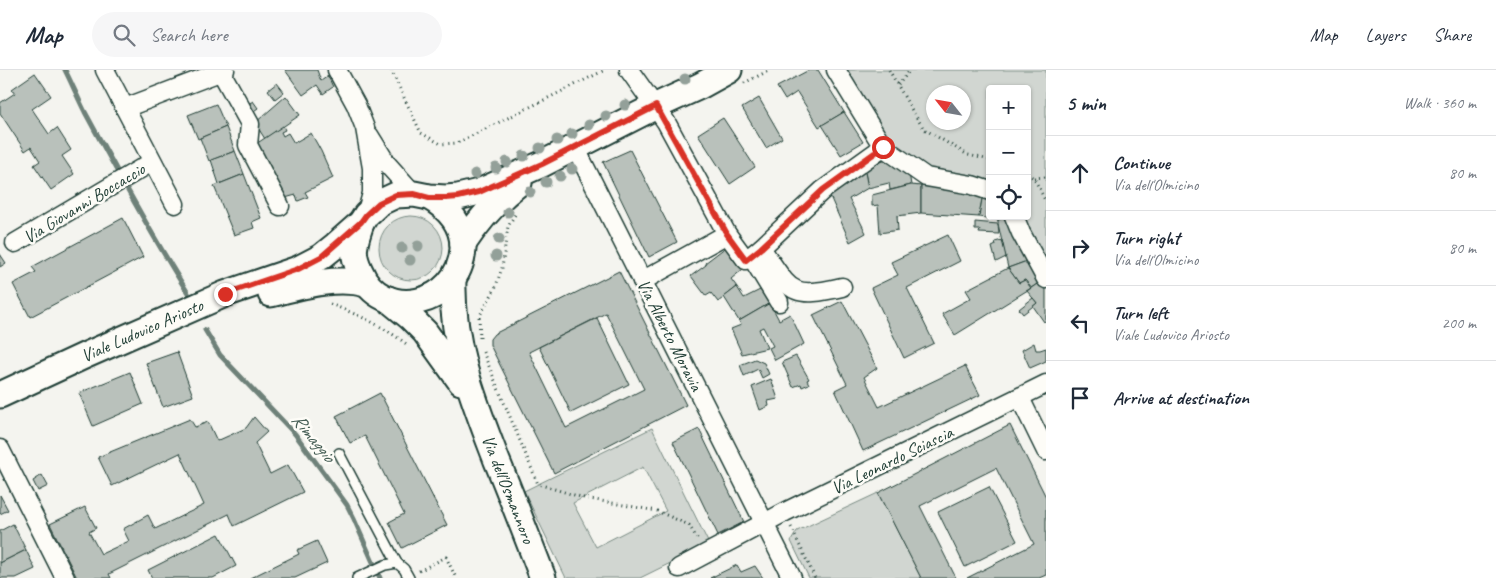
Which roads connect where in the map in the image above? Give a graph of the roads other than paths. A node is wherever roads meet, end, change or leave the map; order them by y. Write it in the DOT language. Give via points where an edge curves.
graph roads {
  1 [pos="106,70"];
  2 [pos="337,70"];
  3 [pos="350,70"];
  4 [pos="629,70"];
  5 [pos="836,70"];
  6 [pos="222,71"];
  7 [pos="726,73"];
  8 [pos="356,105"];
  9 [pos="656,106"];
  10 [pos="125,108"];
  11 [pos="365,128"];
  12 [pos="576,147"];
  13 [pos="883,147"];
  14 [pos="152,162"];
  15 [pos="542,164"];
  16 [pos="986,191"];
  17 [pos="421,196"];
  18 [pos="175,204"];
  19 [pos="280,206"];
  20 [pos="363,219"];
  21 [pos="1016,220"];
  22 [pos="727,234"];
  23 [pos="15,244"];
  24 [pos="463,244"];
  25 [pos="756,252"];
  26 [pos="453,278"];
  27 [pos="1046,279"];
  28 [pos="642,281"];
  29 [pos="367,284"];
  30 [pos="842,287"];
  31 [pos="388,299"];
  32 [pos="227,300"];
  33 [pos="779,302"];
  34 [pos="150,333"];
  35 [pos="1046,384"];
  36 [pos="0,395"];
  37 [pos="1020,398"];
  38 [pos="474,401"];
  39 [pos="0,408"];
  40 [pos="0,449"];
  41 [pos="1046,451"];
  42 [pos="339,453"];
  43 [pos="765,522"];
  44 [pos="397,563"];
  45 [pos="679,568"];
  46 [pos="360,576"];
  47 [pos="408,577"];
  48 [pos="65,578"];
  49 [pos="543,578"];
  50 [pos="792,578"];
  1 -- 10 [label="street, Via Giovanni Boccaccio"];
  2 -- 8 [label="street"];
  3 -- 8 [label="street"];
  4 -- 9 [label="street"];
  5 -- 13 [label="street"];
  6 -- 10 [label="street"];
  6 -- 19 [label="street" via="250,124 248,145"];
  7 -- 9 [label="street, Viale Ludovico Ariosto"];
  8 -- 11 [label="street"];
  9 -- 12 [label="street, Viale Ludovico Ariosto"];
  9 -- 22 [label="street"];
  10 -- 14 [label="street, Via Giovanni Boccaccio"];
  11 -- 17 [label="street" via="387,164"];
  11 -- 20 [label="street" via="372,168 372,193"];
  12 -- 15 [label="street, Viale Ludovico Ariosto"];
  12 -- 28 [label="street, Via Alberto Moravia"];
  13 -- 16 [label="street" via="926,177"];
  13 -- 25 [label="street" via="823,190"];
  14 -- 18 [label="street, Via Giovanni Boccaccio"];
  14 -- 23 [label="street, Via Giovanni Boccaccio"];
  15 -- 17 [label="street, Viale Ludovico Ariosto" via="479,192 458,197"];
  15 -- 24 [label="street, Viale Ludovico Ariosto" via="486,212"];
  17 -- 20 [label="street, Viale Ludovico Ariosto" via="396,195 379,203"];
  17 -- 24 [label="street" via="442,205 452,216 460,229"];
  20 -- 29 [label="street, Viale Ludovico Ariosto" via="354,246 356,262"];
  20 -- 32 [label="street, Viale Ludovico Ariosto" via="321,257"];
  21 -- 27 [label="street"];
  22 -- 25 [label="street" via="746,260"];
  22 -- 28 [label="street"];
  24 -- 26 [label="street, Viale Ludovico Ariosto" via="462,260"];
  25 -- 30 [label="street" via="797,292 817,293"];
  25 -- 33 [label="street"];
  26 -- 31 [label="street, Viale Ludovico Ariosto" via="434,297 419,302"];
  26 -- 38 [label="street, Via dell'Osmannoro" via="459,353"];
  28 -- 43 [label="street, Via Alberto Moravia"];
  29 -- 31 [label="street, Viale Ludovico Ariosto"];
  29 -- 32 [label="street, Viale Ludovico Ariosto" via="326,282"];
  31 -- 38 [label="street, Via dell'Osmannoro" via="430,337"];
  32 -- 34 [label="street, Viale Ludovico Ariosto"];
  34 -- 36 [label="street, Viale Ludovico Ariosto" via="50,371"];
  34 -- 39 [label="street, Viale Ludovico Ariosto"];
  35 -- 37 [label="street, Via Leonardo Sciascia"];
  37 -- 41 [label="street"];
  37 -- 43 [label="street, Via Leonardo Sciascia"];
  38 -- 49 [label="street, Via dell'Osmannoro"];
  40 -- 48 [label="street"];
  42 -- 44 [label="lane"];
  43 -- 45 [label="street"];
  43 -- 50 [label="street, Via Alberto Moravia"];
  44 -- 46 [label="lane"];
  44 -- 47 [label="lane"];
}
